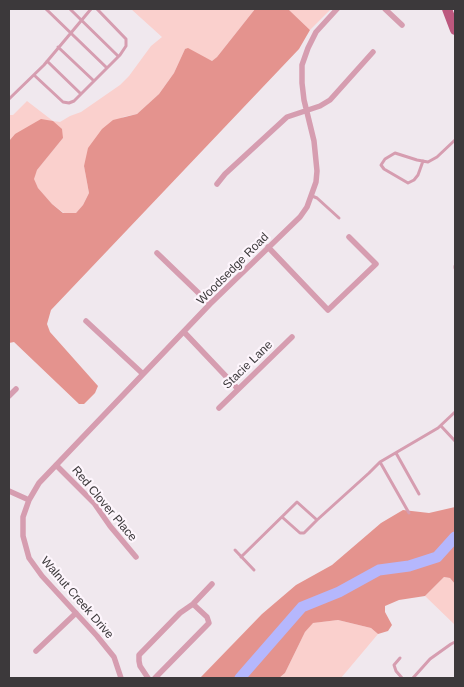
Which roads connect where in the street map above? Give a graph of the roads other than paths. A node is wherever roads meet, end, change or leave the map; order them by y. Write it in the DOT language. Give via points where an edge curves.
graph roads {
  1 [pos="46,9"];
  2 [pos="70,9"];
  3 [pos="91,9"];
  4 [pos="96,9"];
  5 [pos="337,9"];
  6 [pos="385,9"];
  7 [pos="447,9"];
  8 [pos="82,20"];
  9 [pos="402,26"];
  10 [pos="455,30"];
  11 [pos="71,33"];
  12 [pos="58,47"];
  13 [pos="374,52"];
  14 [pos="118,56"];
  15 [pos="47,61"];
  16 [pos="107,68"];
  17 [pos="34,75"];
  18 [pos="94,81"];
  19 [pos="81,94"];
  20 [pos="9,99"];
  21 [pos="306,110"];
  22 [pos="455,140"];
  23 [pos="423,161"];
  24 [pos="216,184"];
  25 [pos="312,196"];
  26 [pos="340,218"];
  27 [pos="349,237"];
  28 [pos="268,248"];
  29 [pos="157,253"];
  30 [pos="210,304"];
  31 [pos="86,321"];
  32 [pos="184,332"];
  33 [pos="292,337"];
  34 [pos="143,374"];
  35 [pos="16,389"];
  36 [pos="238,389"];
  37 [pos="9,396"];
  38 [pos="219,408"];
  39 [pos="455,412"];
  40 [pos="441,426"];
  41 [pos="455,440"];
  42 [pos="396,453"];
  43 [pos="380,462"];
  44 [pos="56,464"];
  45 [pos="9,491"];
  46 [pos="419,494"];
  47 [pos="29,500"];
  48 [pos="409,513"];
  49 [pos="282,517"];
  50 [pos="317,520"];
  51 [pos="235,550"];
  52 [pos="136,557"];
  53 [pos="241,557"];
  54 [pos="254,570"];
  55 [pos="212,584"];
  56 [pos="193,604"];
  57 [pos="76,613"];
  58 [pos="455,642"];
  59 [pos="36,651"];
  60 [pos="400,658"];
  61 [pos="121,678"];
  62 [pos="148,678"];
  63 [pos="155,678"];
  64 [pos="402,678"];
  65 [pos="413,678"];
  1 -- 11 [label="lane"];
  2 -- 8 [label="lane"];
  3 -- 8 [label="lane"];
  4 -- 14 [label="lane" via="126,39 126,46"];
  5 -- 21 [label="street, Woodsedge Road" via="316,32 302,65"];
  6 -- 9 [label="street"];
  7 -- 10 [label="main road"];
  8 -- 11 [label="lane"];
  8 -- 14 [label="lane"];
  11 -- 12 [label="lane"];
  11 -- 16 [label="lane"];
  12 -- 15 [label="lane"];
  12 -- 18 [label="lane"];
  13 -- 21 [label="street" via="330,100"];
  14 -- 16 [label="lane"];
  15 -- 17 [label="lane"];
  15 -- 19 [label="lane"];
  16 -- 18 [label="lane"];
  17 -- 19 [label="lane" via="63,102 74,101"];
  17 -- 20 [label="lane"];
  18 -- 19 [label="lane"];
  21 -- 24 [label="street" via="278,124"];
  21 -- 25 [label="street, Woodsedge Road" via="317,171"];
  22 -- 23 [label="lane" via="437,157"];
  23 -- 23 [label="lane" via="395,153 381,165 408,183 418,175"];
  25 -- 26 [label="lane"];
  25 -- 28 [label="street, Woodsedge Road" via="300,217"];
  27 -- 28 [label="street" via="376,264 328,310"];
  28 -- 30 [label="street, Woodsedge Road"];
  29 -- 30 [label="street"];
  30 -- 32 [label="street, Woodsedge Road"];
  31 -- 34 [label="street"];
  32 -- 34 [label="street, Woodsedge Road"];
  32 -- 36 [label="street"];
  33 -- 36 [label="street, Stacie Lane"];
  34 -- 44 [label="street, Woodsedge Road"];
  35 -- 37 [label="street"];
  36 -- 38 [label="street, Stacie Lane"];
  39 -- 40 [label="lane"];
  40 -- 41 [label="lane"];
  40 -- 42 [label="lane"];
  42 -- 43 [label="lane"];
  42 -- 46 [label="lane"];
  43 -- 48 [label="lane"];
  43 -- 50 [label="lane"];
  44 -- 47 [label="street, Woodsedge Road"];
  44 -- 52 [label="street, Red Clover Place" via="94,503"];
  45 -- 47 [label="street"];
  47 -- 57 [label="street, Walnut Creek Drive" via="23,518 23,536 29,558"];
  49 -- 50 [label="lane" via="300,533"];
  49 -- 50 [label="lane" via="297,502"];
  49 -- 53 [label="lane"];
  51 -- 53 [label="lane"];
  53 -- 54 [label="lane"];
  55 -- 56 [label="street"];
  56 -- 62 [label="street" via="139,655 140,666"];
  56 -- 63 [label="street" via="209,623"];
  57 -- 59 [label="street"];
  57 -- 61 [label="street, Walnut Creek Drive" via="114,657"];
  58 -- 65 [label="lane" via="430,659"];
  60 -- 64 [label="lane" via="394,668"];
}
